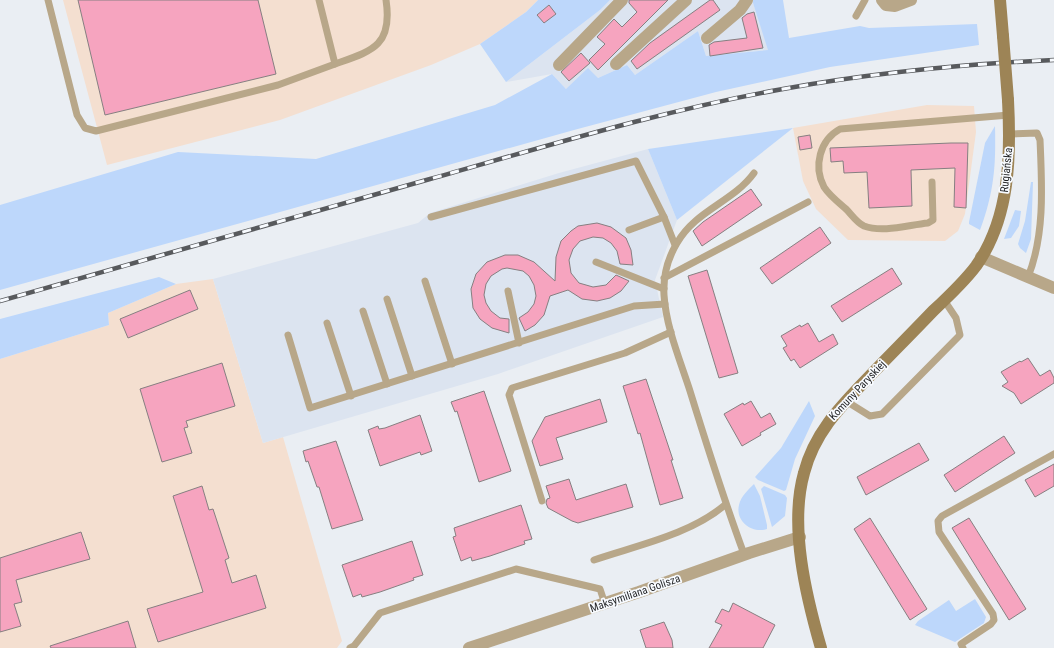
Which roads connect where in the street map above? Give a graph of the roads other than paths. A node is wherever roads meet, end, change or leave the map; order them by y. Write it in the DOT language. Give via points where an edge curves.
graph roads {
  1 [pos="48,0"];
  2 [pos="319,0"];
  3 [pos="386,0"];
  4 [pos="622,0"];
  5 [pos="686,0"];
  6 [pos="747,0"];
  7 [pos="865,0"];
  8 [pos="882,0"];
  9 [pos="911,0"];
  10 [pos="1000,0"];
  11 [pos="856,16"];
  12 [pos="708,38"];
  13 [pos="335,64"];
  14 [pos="616,64"];
  15 [pos="559,65"];
  16 [pos="1009,115"];
  17 [pos="1009,134"];
  18 [pos="754,173"];
  19 [pos="932,182"];
  20 [pos="808,202"];
  21 [pos="431,216"];
  22 [pos="664,217"];
  23 [pos="629,230"];
  24 [pos="675,245"];
  25 [pos="981,258"];
  26 [pos="596,262"];
  27 [pos="1028,277"];
  28 [pos="664,278"];
  29 [pos="425,281"];
  30 [pos="1054,288"];
  31 [pos="664,289"];
  32 [pos="508,291"];
  33 [pos="387,299"];
  34 [pos="944,300"];
  35 [pos="665,304"];
  36 [pos="363,311"];
  37 [pos="327,323"];
  38 [pos="671,332"];
  39 [pos="288,335"];
  40 [pos="519,342"];
  41 [pos="452,364"];
  42 [pos="412,376"];
  43 [pos="387,384"];
  44 [pos="351,396"];
  45 [pos="846,400"];
  46 [pos="1054,454"];
  47 [pos="542,501"];
  48 [pos="725,506"];
  49 [pos="800,537"];
  50 [pos="744,554"];
  51 [pos="594,560"];
  52 [pos="605,604"];
  53 [pos="350,648"];
  54 [pos="469,648"];
  55 [pos="821,648"];
  56 [pos="963,648"];
  1 -- 13 [label="lane" via="77,115 81,123 91,131 278,85"];
  2 -- 13 [label="lane"];
  3 -- 13 [label="lane" via="387,26 382,40 367,52"];
  4 -- 15 [label="street"];
  5 -- 14 [label="street"];
  6 -- 12 [label="street" via="740,10"];
  7 -- 11 [label="lane"];
  8 -- 9 [label="street" via="886,5 895,6"];
  10 -- 16 [label="street, Rugiańska, bridge"];
  16 -- 17 [label="street, Rugiańska"];
  16 -- 19 [label="lane" via="840,129 825,141 820,153 819,171 824,188 862,225 875,229 928,223 933,220"];
  17 -- 25 [label="street, Rugiańska" via="1008,174 1003,200"];
  17 -- 27 [label="lane" via="1037,133 1040,140 1040,226 1036,256"];
  18 -- 24 [label="lane" via="747,183 691,223"];
  20 -- 28 [label="lane"];
  21 -- 22 [label="lane" via="636,161"];
  22 -- 23 [label="lane"];
  22 -- 24 [label="lane"];
  24 -- 28 [label="lane"];
  25 -- 27 [label="street"];
  25 -- 34 [label="street, Komuny Paryskiej"];
  26 -- 31 [label="lane"];
  27 -- 30 [label="street"];
  28 -- 31 [label="lane"];
  29 -- 41 [label="lane"];
  31 -- 35 [label="lane"];
  32 -- 40 [label="lane"];
  33 -- 42 [label="lane"];
  34 -- 45 [label="street, Komuny Paryskiej"];
  34 -- 45 [label="lane" via="956,318 960,335 882,414 870,416"];
  35 -- 38 [label="lane"];
  35 -- 40 [label="lane" via="634,306"];
  36 -- 43 [label="lane"];
  37 -- 44 [label="lane"];
  38 -- 47 [label="lane" via="625,353 509,391 508,395"];
  38 -- 48 [label="lane"];
  39 -- 44 [label="lane" via="310,408"];
  40 -- 41 [label="lane"];
  41 -- 42 [label="lane"];
  42 -- 43 [label="lane"];
  43 -- 44 [label="lane"];
  45 -- 49 [label="street, Komuny Paryskiej" via="824,427 806,464 800,496"];
  46 -- 56 [label="lane" via="942,516 938,521 939,532 994,620 961,644"];
  48 -- 50 [label="lane"];
  48 -- 51 [label="lane" via="690,528"];
  49 -- 50 [label="street, Maksymiliana Golisza"];
  49 -- 55 [label="street, Komuny Paryskiej" via="805,585"];
  50 -- 52 [label="street, Maksymiliana Golisza"];
  52 -- 53 [label="lane" via="600,588 516,569 380,613"];
  52 -- 54 [label="street, Maksymiliana Golisza"];
}
